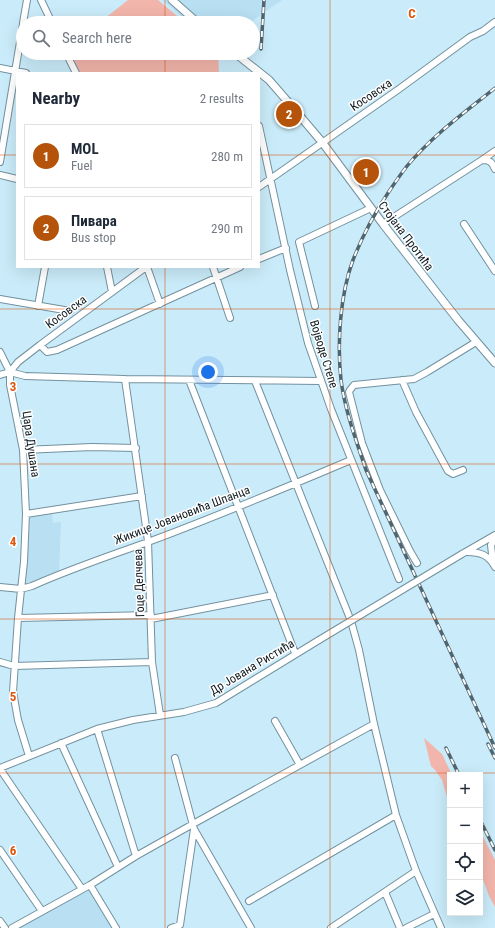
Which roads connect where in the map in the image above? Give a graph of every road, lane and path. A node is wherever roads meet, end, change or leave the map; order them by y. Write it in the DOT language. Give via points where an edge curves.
graph roads {
  1 [pos="27,0"];
  2 [pos="41,0"];
  3 [pos="172,0"];
  4 [pos="24,16"];
  5 [pos="49,16"];
  6 [pos="190,16"];
  7 [pos="495,22"];
  8 [pos="18,60"];
  9 [pos="70,60"];
  10 [pos="243,60"];
  11 [pos="0,68"];
  12 [pos="16,71"];
  13 [pos="21,72"];
  14 [pos="76,72"];
  15 [pos="257,72"];
  16 [pos="260,74"];
  17 [pos="260,131"];
  18 [pos="322,142"];
  19 [pos="495,151"];
  20 [pos="482,160"];
  21 [pos="0,162"];
  22 [pos="495,169"];
  23 [pos="0,175"];
  24 [pos="270,178"];
  25 [pos="16,179"];
  26 [pos="260,186"];
  27 [pos="371,208"];
  28 [pos="383,224"];
  29 [pos="464,224"];
  30 [pos="286,248"];
  31 [pos="260,259"];
  32 [pos="45,268"];
  33 [pos="107,268"];
  34 [pos="145,268"];
  35 [pos="146,268"];
  36 [pos="213,268"];
  37 [pos="238,268"];
  38 [pos="495,271"];
  39 [pos="217,278"];
  40 [pos="112,292"];
  41 [pos="0,299"];
  42 [pos="160,304"];
  43 [pos="38,306"];
  44 [pos="315,306"];
  45 [pos="70,311"];
  46 [pos="230,318"];
  47 [pos="476,342"];
  48 [pos="40,345"];
  49 [pos="0,352"];
  50 [pos="494,360"];
  51 [pos="10,372"];
  52 [pos="0,375"];
  53 [pos="125,379"];
  54 [pos="189,380"];
  55 [pos="402,380"];
  56 [pos="255,381"];
  57 [pos="320,381"];
  58 [pos="136,448"];
  59 [pos="23,450"];
  60 [pos="351,460"];
  61 [pos="463,470"];
  62 [pos="296,483"];
  63 [pos="142,496"];
  64 [pos="239,506"];
  65 [pos="26,514"];
  66 [pos="495,535"];
  67 [pos="495,539"];
  68 [pos="148,542"];
  69 [pos="465,553"];
  70 [pos="418,563"];
  71 [pos="494,566"];
  72 [pos="399,579"];
  73 [pos="0,587"];
  74 [pos="21,589"];
  75 [pos="273,595"];
  76 [pos="151,617"];
  77 [pos="18,618"];
  78 [pos="295,653"];
  79 [pos="0,662"];
  80 [pos="152,662"];
  81 [pos="14,666"];
  82 [pos="160,716"];
  83 [pos="275,721"];
  84 [pos="374,724"];
  85 [pos="97,729"];
  86 [pos="61,743"];
  87 [pos="29,756"];
  88 [pos="175,758"];
  89 [pos="300,765"];
  90 [pos="0,769"];
  91 [pos="396,815"];
  92 [pos="194,827"];
  93 [pos="0,850"];
  94 [pos="136,856"];
  95 [pos="118,867"];
  96 [pos="416,871"];
  97 [pos="90,885"];
  98 [pos="82,890"];
  99 [pos="385,892"];
  100 [pos="249,901"];
  101 [pos="42,911"];
  102 [pos="434,914"];
  103 [pos="0,921"];
  104 [pos="182,926"];
  105 [pos="6,928"];
  106 [pos="12,928"];
  107 [pos="116,928"];
  108 [pos="171,928"];
  109 [pos="251,928"];
  110 [pos="331,928"];
  111 [pos="400,928"];
  112 [pos="406,928"];
  113 [pos="441,928"];
  1 -- 4 [label="street"];
  2 -- 5 [label="street"];
  3 -- 6 [label="main road"];
  7 -- 18 [label="street, Косовска" via="468,38"];
  8 -- 12 [label="street"];
  9 -- 14 [label="street"];
  10 -- 15 [label="main road, Стојана Протића"];
  11 -- 12 [label="street"];
  12 -- 13 [label="street"];
  12 -- 21 [label="street"];
  16 -- 18 [label="main road, Стојана Протића" via="274,85"];
  17 -- 24 [label="street, Војводе Степе"];
  18 -- 24 [label="street, Косовска"];
  18 -- 27 [label="main road, Стојана Протића"];
  19 -- 20 [label="street"];
  20 -- 22 [label="street" via="490,161"];
  20 -- 28 [label="street"];
  23 -- 25 [label="street"];
  24 -- 26 [label="street, Косовска"];
  24 -- 30 [label="street, Војводе Степе"];
  27 -- 28 [label="main road, Стојана Протића"];
  27 -- 44 [label="street" via="299,242"];
  28 -- 47 [label="main road, Стојана Протића"];
  29 -- 38 [label="street"];
  30 -- 31 [label="street"];
  30 -- 57 [label="street, Војводе Степе" via="304,327"];
  32 -- 43 [label="street"];
  33 -- 40 [label="street"];
  34 -- 40 [label="street, Косовска"];
  35 -- 42 [label="street"];
  36 -- 39 [label="street"];
  37 -- 39 [label="street"];
  39 -- 42 [label="street"];
  39 -- 46 [label="street"];
  40 -- 48 [label="street, Косовска"];
  41 -- 43 [label="street"];
  42 -- 48 [label="street" via="51,352 47,352"];
  43 -- 45 [label="street"];
  47 -- 50 [label="main road, Стојана Протића"];
  47 -- 55 [label="street" via="419,377"];
  48 -- 51 [label="street, Косовска" via="18,362"];
  49 -- 51 [label="street, Цара Душана"];
  51 -- 52 [label="street, Косовска"];
  51 -- 53 [label="street" via="25,376"];
  51 -- 59 [label="street, Цара Душана" via="10,385"];
  53 -- 54 [label="street"];
  53 -- 58 [label="street, Гоце Делчева"];
  54 -- 56 [label="street"];
  54 -- 64 [label="street"];
  55 -- 61 [label="street" via="448,472 453,474"];
  55 -- 70 [label="street, Војводе Степе" via="354,385 350,390 350,397 362,443 380,490"];
  56 -- 57 [label="street"];
  56 -- 62 [label="street"];
  57 -- 60 [label="street, Војводе Степе"];
  58 -- 59 [label="street"];
  58 -- 63 [label="street, Гоце Делчева"];
  59 -- 65 [label="street, Цара Душана"];
  60 -- 62 [label="street, Жикице Јовановића Шпанца"];
  60 -- 72 [label="street, Војводе Степе"];
  62 -- 64 [label="street, Жикице Јовановића Шпанца"];
  62 -- 84 [label="street" via="351,622"];
  63 -- 65 [label="street"];
  63 -- 68 [label="street, Гоце Делчева"];
  64 -- 68 [label="street, Жикице Јовановића Шпанца"];
  64 -- 75 [label="street"];
  65 -- 74 [label="street, Цара Душана"];
  66 -- 69 [label="street, Др Јована Ристића"];
  67 -- 71 [label="street" via="491,550"];
  68 -- 74 [label="street, Жикице Јовановића Шпанца"];
  68 -- 76 [label="street, Гоце Делчева"];
  69 -- 71 [label="street" via="480,553"];
  69 -- 78 [label="street, Др Јована Ристића, bridge"];
  73 -- 74 [label="street"];
  74 -- 77 [label="street, Цара Душана"];
  75 -- 76 [label="street"];
  75 -- 78 [label="street"];
  76 -- 77 [label="street"];
  76 -- 80 [label="street, Гоце Делчева"];
  77 -- 81 [label="street, Цара Душана"];
  78 -- 82 [label="street, Др Јована Ристића" via="216,703"];
  79 -- 81 [label="street"];
  80 -- 81 [label="street"];
  80 -- 82 [label="street, Гоце Делчева"];
  81 -- 87 [label="street, Цара Душана" via="14,701"];
  82 -- 85 [label="street, Др Јована Ристића"];
  83 -- 89 [label="street"];
  84 -- 89 [label="street"];
  84 -- 91 [label="street"];
  85 -- 86 [label="street, Др Јована Ристића"];
  85 -- 94 [label="street"];
  86 -- 87 [label="street, Др Јована Ристића"];
  86 -- 95 [label="street"];
  87 -- 90 [label="street, Др Јована Ристића"];
  88 -- 92 [label="street"];
  89 -- 92 [label="street"];
  90 -- 98 [label="street"];
  91 -- 96 [label="street"];
  91 -- 100 [label="street"];
  92 -- 94 [label="street"];
  92 -- 104 [label="street"];
  92 -- 109 [label="street"];
  93 -- 101 [label="street"];
  94 -- 95 [label="street"];
  95 -- 97 [label="street"];
  96 -- 99 [label="street"];
  96 -- 102 [label="street"];
  97 -- 98 [label="street"];
  97 -- 107 [label="street"];
  98 -- 101 [label="street"];
  99 -- 110 [label="street"];
  99 -- 111 [label="street"];
  101 -- 106 [label="street"];
  102 -- 112 [label="street"];
  102 -- 113 [label="street"];
  103 -- 105 [label="street"];
  104 -- 108 [label="street"];
}
